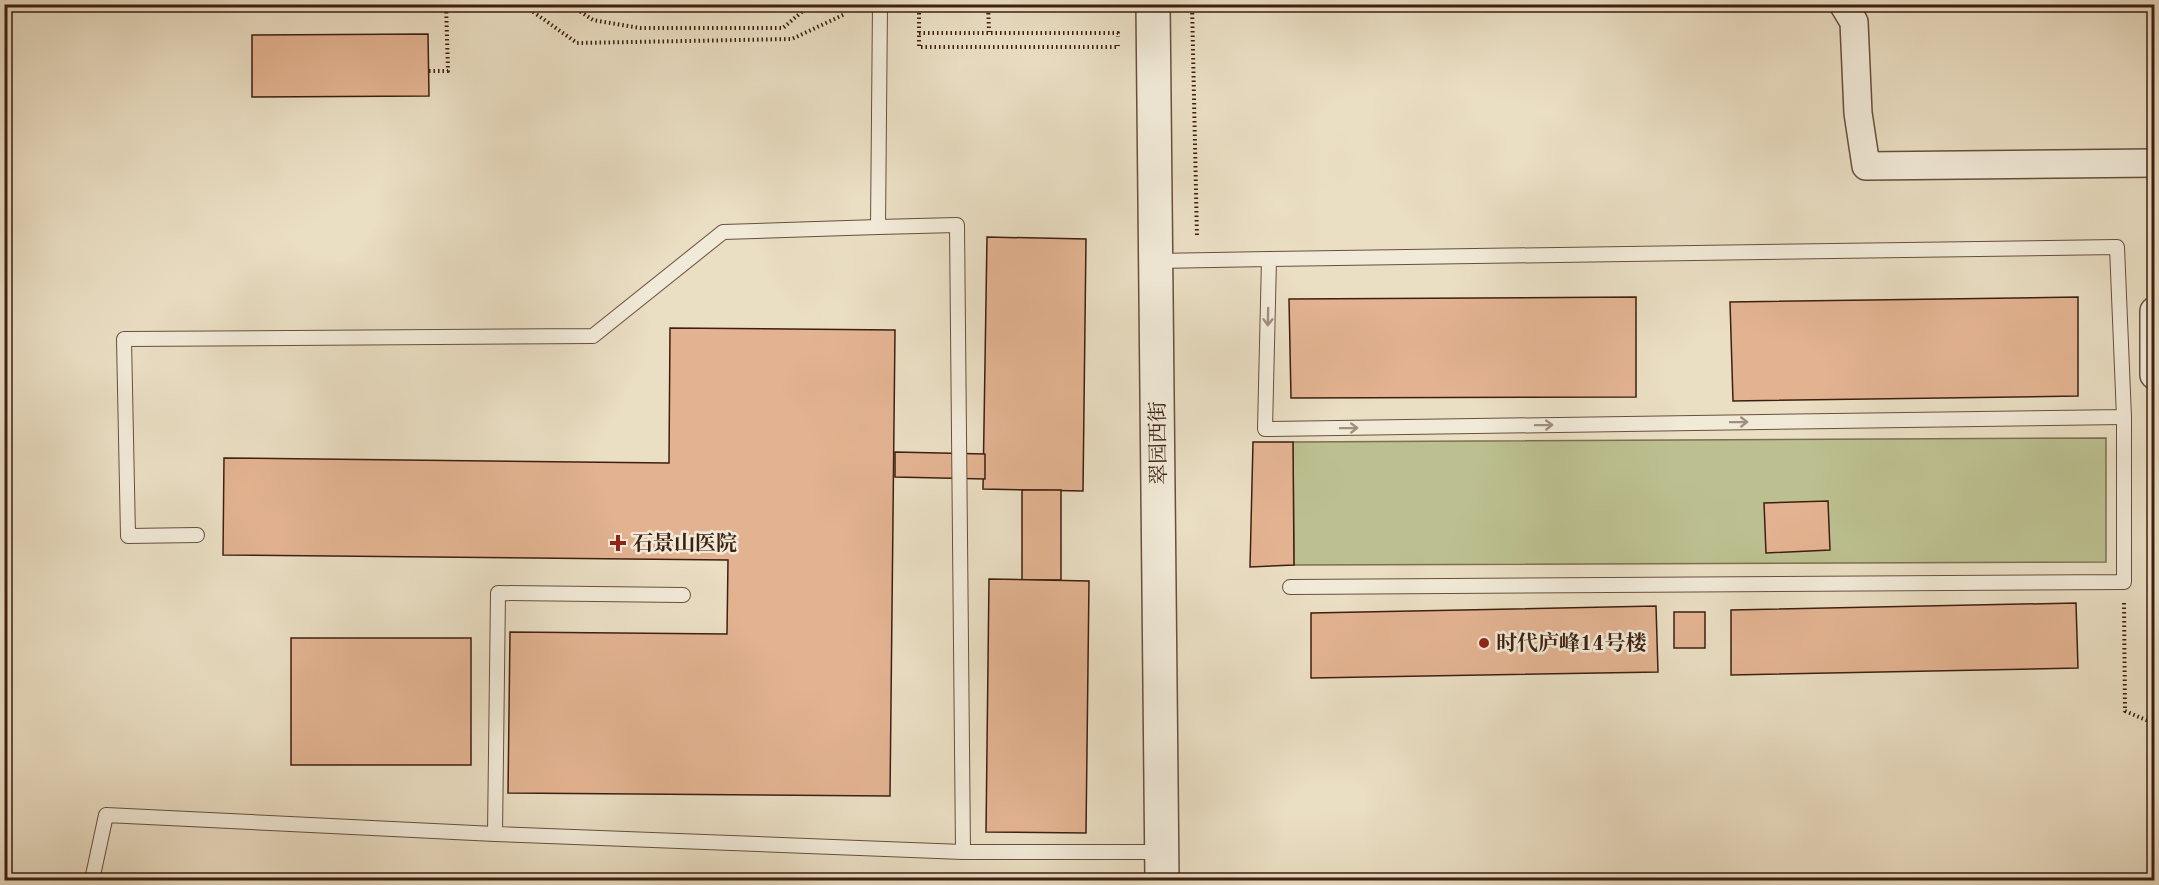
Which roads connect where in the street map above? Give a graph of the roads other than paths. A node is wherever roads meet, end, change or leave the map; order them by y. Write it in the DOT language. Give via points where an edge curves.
graph roads {
  1 [pos="880,4"];
  2 [pos="1153,4"];
  3 [pos="1843,4"];
  4 [pos="2154,164"];
  5 [pos="878,227"];
  6 [pos="1269,259"];
  7 [pos="1156,261"];
  8 [pos="2154,311"];
  9 [pos="2154,375"];
  10 [pos="2124,417"];
  11 [pos="197,535"];
  12 [pos="1290,587"];
  13 [pos="683,595"];
  14 [pos="495,834"];
  15 [pos="963,852"];
  16 [pos="1162,866"];
  17 [pos="92,880"];
  1 -- 5 [label="lane"];
  2 -- 7 [label="street, 翠园西街"];
  3 -- 4 [label="street" via="1854,22 1858,113 1866,166"];
  5 -- 11 [label="lane" via="723,232 593,336 124,339 128,536"];
  5 -- 15 [label="lane" via="957,225"];
  6 -- 7 [label="lane"];
  6 -- 10 [label="lane" via="2117,247"];
  6 -- 10 [label="lane, one-way" via="1266,429"];
  7 -- 16 [label="street, 翠园西街"];
  8 -- 9 [label="street"];
  10 -- 12 [label="lane" via="2124,582"];
  13 -- 14 [label="lane" via="498,593"];
  14 -- 15 [label="lane"];
  14 -- 17 [label="lane" via="106,815"];
  15 -- 16 [label="lane"];
}
